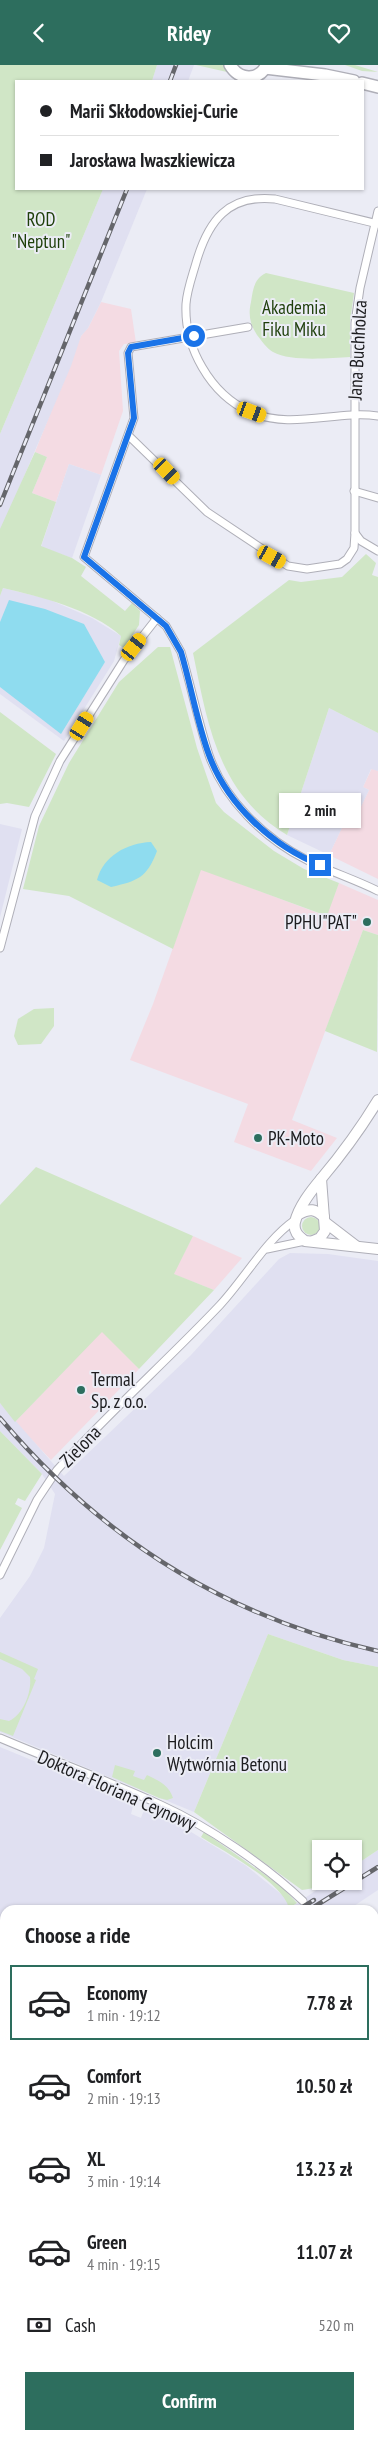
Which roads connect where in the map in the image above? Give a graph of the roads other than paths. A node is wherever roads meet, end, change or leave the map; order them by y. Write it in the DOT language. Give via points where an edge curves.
graph roads {
  1 [pos="230,65"];
  2 [pos="297,65"];
  3 [pos="266,67"];
  4 [pos="325,75"];
  5 [pos="349,80"];
  6 [pos="364,84"];
  7 [pos="378,87"];
  8 [pos="378,211"];
  9 [pos="376,223"];
  10 [pos="248,327"];
  11 [pos="189,337"];
  12 [pos="354,413"];
  13 [pos="378,416"];
  14 [pos="129,436"];
  15 [pos="354,491"];
  16 [pos="378,497"];
  17 [pos="354,533"];
  18 [pos="378,551"];
  19 [pos="158,618"];
  20 [pos="378,891"];
  21 [pos="0,948"];
  22 [pos="378,1100"];
  23 [pos="321,1179"];
  24 [pos="297,1217"];
  25 [pos="325,1220"];
  26 [pos="309,1241"];
  27 [pos="356,1246"];
  28 [pos="267,1249"];
  29 [pos="378,1249"];
  30 [pos="0,1575"];
  31 [pos="0,1738"];
  32 [pos="303,1901"];
  1 -- 3 [label="main road" via="243,77 256,76"];
  2 -- 4 [label="main road"];
  3 -- 4 [label="main road"];
  4 -- 5 [label="main road"];
  6 -- 7 [label="main road"];
  8 -- 9 [label="street, Jana Buchholza"];
  9 -- 11 [label="street" via="275,199 252,199 233,206 215,220 200,249 187,295"];
  9 -- 12 [label="street, Jana Buchholza" via="355,316"];
  10 -- 11 [label="street"];
  11 -- 12 [label="street" via="200,364 215,385 252,412 283,420"];
  11 -- 14 [label="street" via="131,347 128,353 134,418"];
  12 -- 13 [label="street"];
  12 -- 15 [label="street, Jana Buchholza"];
  14 -- 17 [label="street, Jana Buchholza" via="207,512 288,566 307,569 340,564 354,548"];
  14 -- 19 [label="street" via="84,557"];
  15 -- 16 [label="street"];
  15 -- 17 [label="street, Jana Buchholza"];
  17 -- 18 [label="street"];
  19 -- 20 [label="street" via="174,637 181,652 210,756 221,779 250,819 305,859"];
  19 -- 21 [label="street" via="124,659 60,761 35,816"];
  22 -- 23 [label="street, Zielona"];
  23 -- 24 [label="street, Zielona" via="313,1186"];
  23 -- 25 [label="street"];
  24 -- 25 [label="street" via="308,1209 317,1211"];
  24 -- 26 [label="street" via="294,1228 298,1236"];
  24 -- 28 [label="street, Zielona" via="274,1236"];
  25 -- 26 [label="street" via="325,1231 320,1238"];
  25 -- 27 [label="street"];
  26 -- 27 [label="street"];
  26 -- 28 [label="street"];
  27 -- 29 [label="street"];
  28 -- 30 [label="street, Zielona" via="200,1325 57,1470 35,1504"];
  31 -- 32 [label="street, Doktora Floriana Ceynowy" via="162,1805 211,1832"];
}
